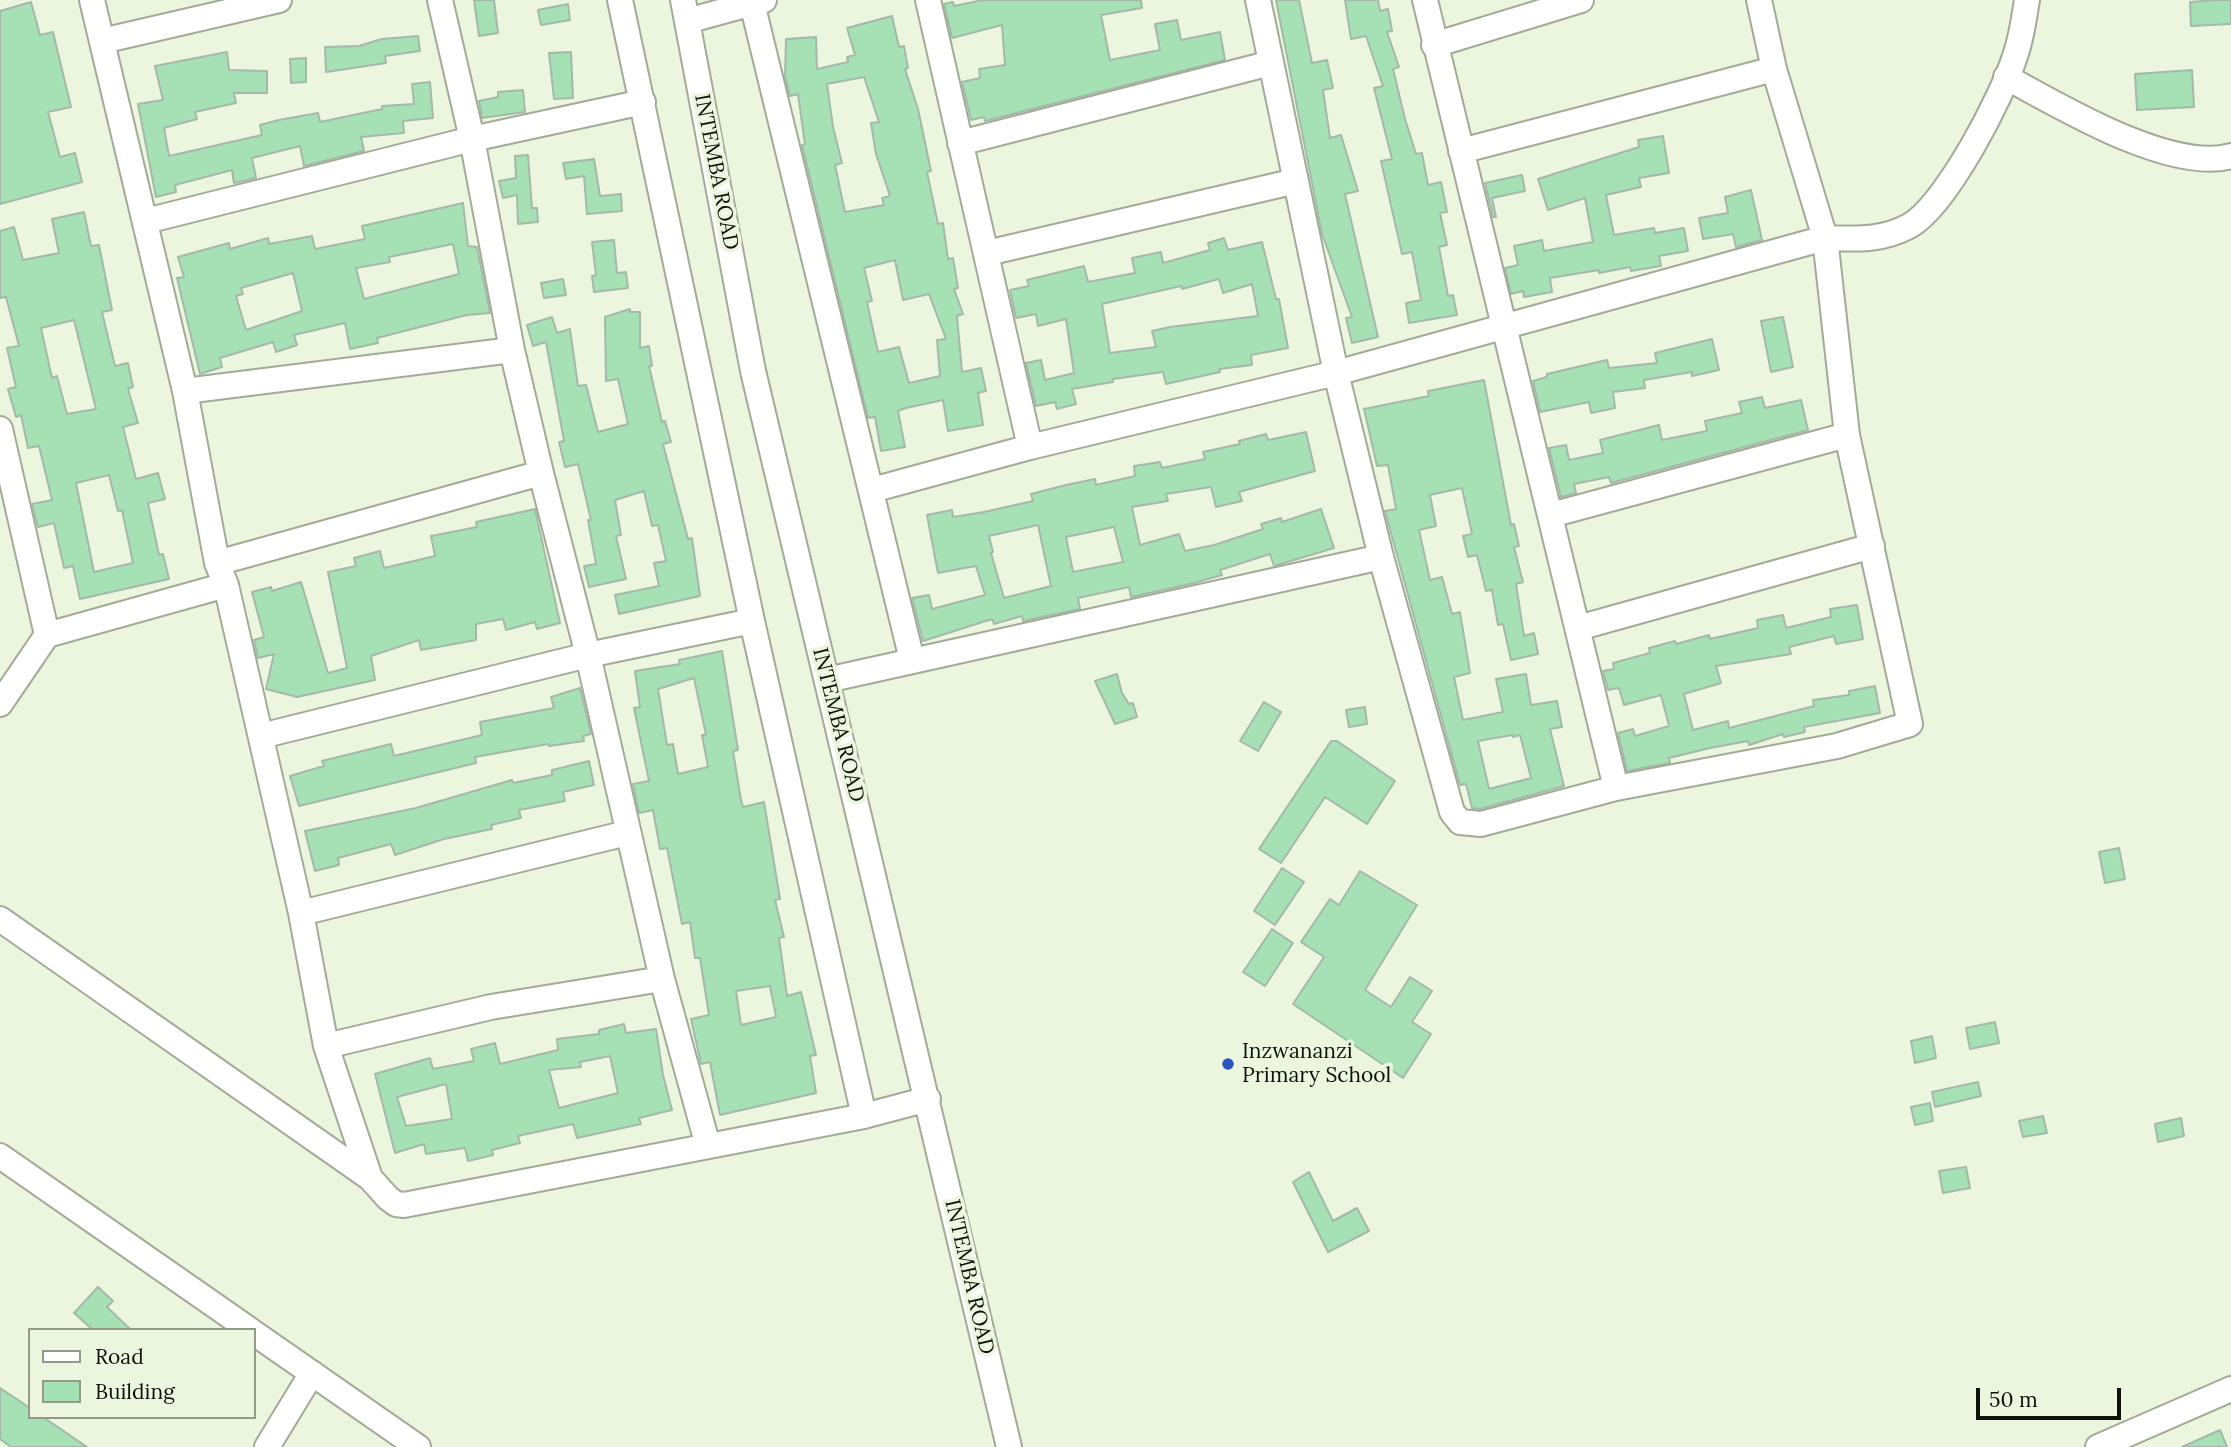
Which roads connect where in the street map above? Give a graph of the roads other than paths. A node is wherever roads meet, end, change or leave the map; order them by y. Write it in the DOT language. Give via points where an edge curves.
graph roads {
  1 [pos="92,0"];
  2 [pos="279,0"];
  3 [pos="440,0"];
  4 [pos="620,0"];
  5 [pos="928,0"];
  6 [pos="1258,0"];
  7 [pos="1424,0"];
  8 [pos="1581,0"];
  9 [pos="1759,0"];
  10 [pos="2027,0"];
  11 [pos="758,1"];
  12 [pos="685,10"];
  13 [pos="102,41"];
  14 [pos="1434,45"];
  15 [pos="1271,63"];
  16 [pos="1773,69"];
  17 [pos="2006,77"];
  18 [pos="643,102"];
  19 [pos="472,139"];
  20 [pos="960,143"];
  21 [pos="1461,151"];
  22 [pos="2231,156"];
  23 [pos="1296,181"];
  24 [pos="146,220"];
  25 [pos="1825,238"];
  26 [pos="987,253"];
  27 [pos="1503,328"];
  28 [pos="512,350"];
  29 [pos="1336,373"];
  30 [pos="185,391"];
  31 [pos="0,429"];
  32 [pos="1847,435"];
  33 [pos="1030,447"];
  34 [pos="541,473"];
  35 [pos="872,490"];
  36 [pos="1551,515"];
  37 [pos="1872,546"];
  38 [pos="1381,557"];
  39 [pos="222,574"];
  40 [pos="752,621"];
  41 [pos="1577,628"];
  42 [pos="47,635"];
  43 [pos="588,654"];
  44 [pos="912,660"];
  45 [pos="827,681"];
  46 [pos="1,701"];
  47 [pos="261,736"];
  48 [pos="1616,788"];
  49 [pos="627,834"];
  50 [pos="301,913"];
  51 [pos="0,919"];
  52 [pos="662,979"];
  53 [pos="326,1046"];
  54 [pos="928,1099"];
  55 [pos="864,1116"];
  56 [pos="708,1146"];
  57 [pos="0,1156"];
  58 [pos="370,1178"];
  59 [pos="248,1328"];
  60 [pos="256,1334"];
  61 [pos="312,1373"];
  62 [pos="2231,1389"];
  63 [pos="267,1447"];
  64 [pos="418,1447"];
  65 [pos="1009,1447"];
  66 [pos="2098,1447"];
  1 -- 13 [label="street"];
  2 -- 13 [label="street"];
  3 -- 19 [label="street"];
  4 -- 18 [label="street"];
  5 -- 20 [label="street"];
  6 -- 15 [label="street"];
  7 -- 14 [label="street"];
  8 -- 14 [label="street"];
  9 -- 16 [label="street"];
  10 -- 17 [label="street" via="2017,53"];
  11 -- 12 [label="street"];
  11 -- 35 [label="street"];
  12 -- 45 [label="street, INTEMBA ROAD" via="753,371"];
  13 -- 24 [label="street"];
  14 -- 21 [label="street"];
  15 -- 20 [label="street"];
  15 -- 23 [label="street"];
  16 -- 21 [label="street"];
  16 -- 25 [label="street"];
  17 -- 22 [label="street" via="2119,135 2171,152 2216,160"];
  17 -- 25 [label="street" via="1969,153 1940,195 1911,225 1872,239"];
  18 -- 19 [label="street"];
  18 -- 40 [label="street"];
  19 -- 24 [label="street"];
  19 -- 28 [label="street"];
  20 -- 26 [label="street"];
  21 -- 27 [label="street"];
  23 -- 26 [label="street"];
  23 -- 29 [label="street"];
  24 -- 30 [label="street"];
  25 -- 27 [label="street"];
  25 -- 32 [label="street"];
  26 -- 33 [label="street"];
  27 -- 29 [label="street"];
  27 -- 36 [label="street"];
  28 -- 30 [label="street"];
  28 -- 34 [label="street"];
  29 -- 33 [label="street"];
  29 -- 38 [label="street"];
  30 -- 39 [label="street"];
  31 -- 42 [label="street"];
  32 -- 36 [label="street"];
  32 -- 37 [label="street"];
  33 -- 35 [label="street"];
  34 -- 39 [label="street"];
  34 -- 43 [label="street"];
  35 -- 44 [label="street"];
  36 -- 41 [label="street"];
  37 -- 41 [label="street"];
  37 -- 48 [label="street" via="1910,724 1837,747"];
  38 -- 44 [label="street"];
  38 -- 48 [label="street" via="1452,812 1461,822 1481,824"];
  39 -- 42 [label="street"];
  39 -- 47 [label="street"];
  40 -- 43 [label="street"];
  40 -- 55 [label="street"];
  41 -- 48 [label="street"];
  42 -- 46 [label="street"];
  43 -- 47 [label="street"];
  43 -- 49 [label="street"];
  44 -- 45 [label="street"];
  45 -- 54 [label="street, INTEMBA ROAD"];
  47 -- 50 [label="street"];
  49 -- 50 [label="street"];
  49 -- 52 [label="street"];
  50 -- 53 [label="street"];
  51 -- 58 [label="street"];
  52 -- 53 [label="street" via="491,1007"];
  52 -- 56 [label="street"];
  53 -- 58 [label="street"];
  54 -- 55 [label="street"];
  54 -- 65 [label="street, INTEMBA ROAD"];
  55 -- 56 [label="street"];
  56 -- 58 [label="street" via="404,1205 396,1205"];
  57 -- 59 [label="street"];
  60 -- 61 [label="street"];
  61 -- 63 [label="street"];
  61 -- 64 [label="street"];
  62 -- 66 [label="street"];
}
